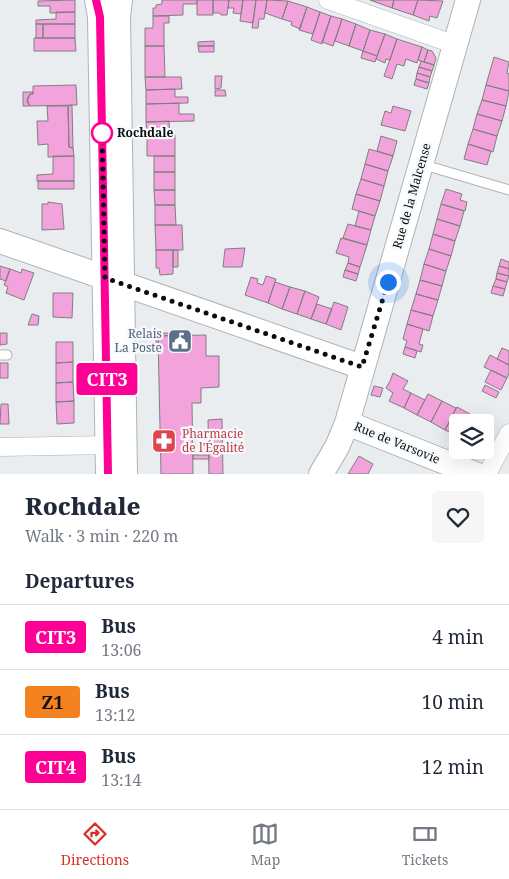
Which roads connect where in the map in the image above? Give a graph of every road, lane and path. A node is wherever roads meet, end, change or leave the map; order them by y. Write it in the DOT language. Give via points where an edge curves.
graph roads {
  1 [pos="96,0"];
  2 [pos="120,0"];
  3 [pos="328,0"];
  4 [pos="468,0"];
  5 [pos="456,45"];
  6 [pos="421,164"];
  7 [pos="509,190"];
  8 [pos="0,241"];
  9 [pos="113,281"];
  10 [pos="362,367"];
  11 [pos="347,423"];
  12 [pos="509,434"];
  13 [pos="108,445"];
  14 [pos="0,447"];
  15 [pos="465,472"];
  16 [pos="108,474"];
  17 [pos="125,474"];
  18 [pos="321,474"];
  19 [pos="487,474"];
  1 -- 9 [label="street" via="100,17"];
  2 -- 9 [label="street"];
  3 -- 5 [label="street"];
  4 -- 5 [label="street, Rue de la Malcense"];
  5 -- 6 [label="street, Rue de la Malcense"];
  6 -- 7 [label="lane"];
  6 -- 10 [label="street, Rue de la Malcense"];
  8 -- 9 [label="street"];
  9 -- 10 [label="street"];
  9 -- 13 [label="street"];
  9 -- 17 [label="street"];
  10 -- 11 [label="street, Rue de la Malcense"];
  11 -- 15 [label="street, Rue de Varsovie"];
  11 -- 18 [label="street, Rue de la Malcense"];
  12 -- 19 [label="street"];
  13 -- 14 [label="street"];
  13 -- 16 [label="street"];
}
